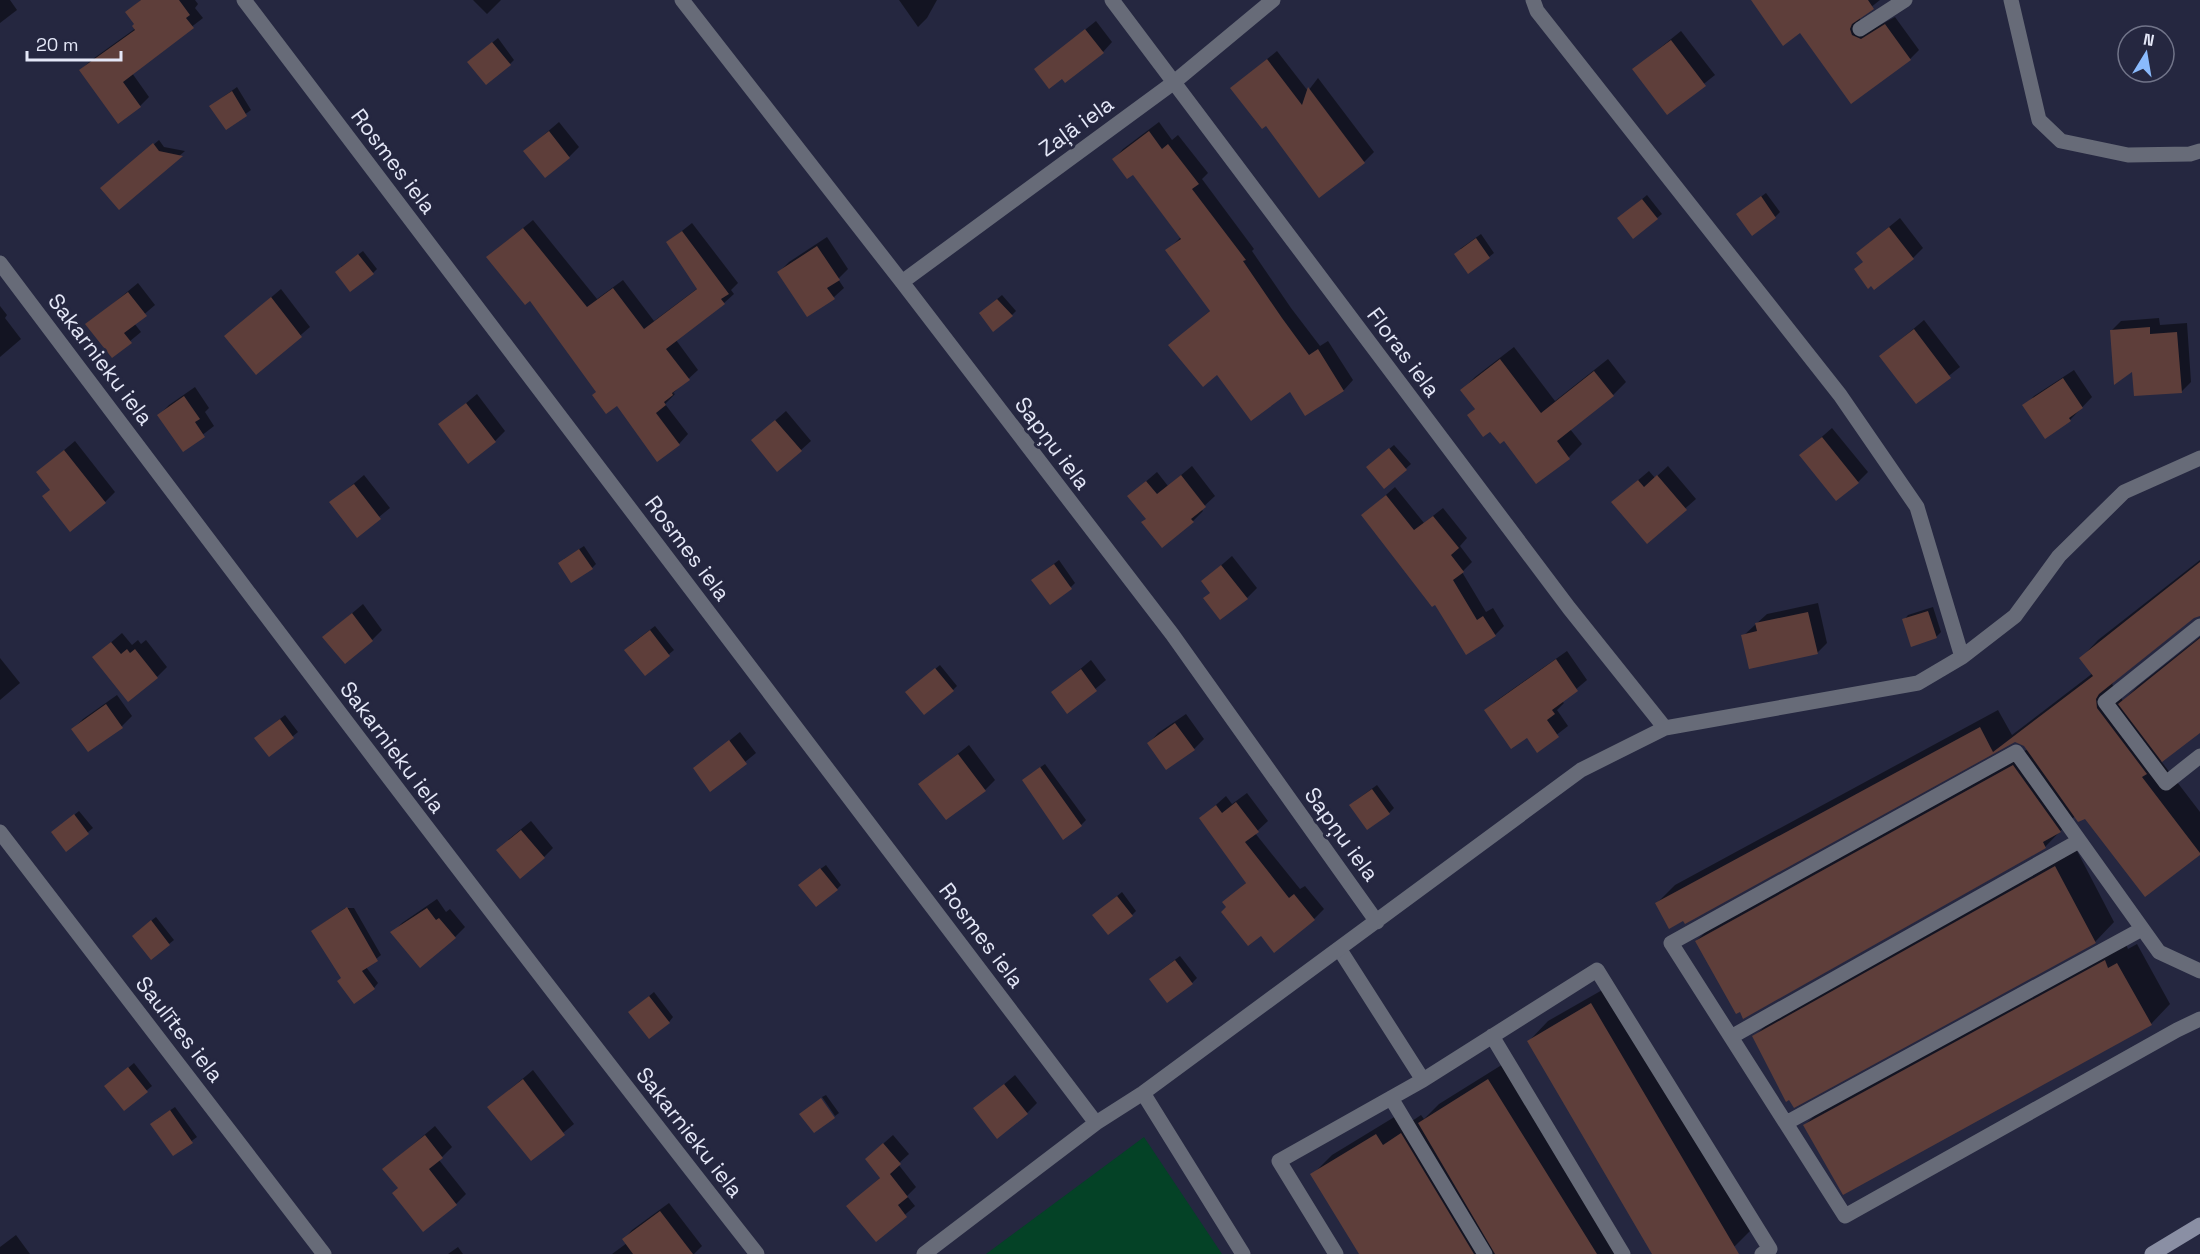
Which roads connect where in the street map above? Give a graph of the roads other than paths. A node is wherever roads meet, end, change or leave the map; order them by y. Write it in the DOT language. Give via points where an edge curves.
graph roads {
  1 [pos="244,0"];
  2 [pos="682,0"];
  3 [pos="1112,0"];
  4 [pos="1273,0"];
  5 [pos="1533,0"];
  6 [pos="1905,0"];
  7 [pos="2011,0"];
  8 [pos="1860,29"];
  9 [pos="1173,83"];
  10 [pos="2200,151"];
  11 [pos="0,263"];
  12 [pos="902,282"];
  13 [pos="2200,458"];
  14 [pos="2200,626"];
  15 [pos="1962,657"];
  16 [pos="1665,728"];
  17 [pos="2200,756"];
  18 [pos="0,831"];
  19 [pos="2079,842"];
  20 [pos="1377,922"];
  21 [pos="2142,929"];
  22 [pos="1340,950"];
  23 [pos="2200,971"];
  24 [pos="2200,1019"];
  25 [pos="1492,1036"];
  26 [pos="1731,1037"];
  27 [pos="1422,1080"];
  28 [pos="1143,1093"];
  29 [pos="1391,1098"];
  30 [pos="1096,1123"];
  31 [pos="1786,1123"];
  32 [pos="2200,1225"];
  33 [pos="324,1254"];
  34 [pos="757,1254"];
  35 [pos="924,1254"];
  36 [pos="1243,1254"];
  37 [pos="1336,1254"];
  38 [pos="1485,1254"];
  39 [pos="1623,1254"];
  40 [pos="1762,1254"];
  41 [pos="2152,1254"];
  1 -- 30 [label="street, Rosmes iela"];
  2 -- 12 [label="street, Sapņu iela"];
  3 -- 9 [label="street, Floras iela"];
  4 -- 9 [label="street, Zaļā iela"];
  5 -- 15 [label="street" via="1840,395 1917,507"];
  6 -- 8 [label="street"];
  7 -- 10 [label="street" via="2039,120 2061,141 2128,155"];
  9 -- 12 [label="street, Zaļā iela"];
  9 -- 16 [label="street, Floras iela" via="1569,608"];
  11 -- 34 [label="street, Sakarnieku iela" via="585,1035"];
  12 -- 20 [label="street, Sapņu iela" via="1172,634"];
  13 -- 15 [label="street" via="2124,492 2059,556 2015,616"];
  14 -- 17 [label="street" via="2105,702 2166,783"];
  15 -- 16 [label="street" via="1918,683"];
  16 -- 20 [label="street" via="1581,770"];
  18 -- 33 [label="street, Saulītes iela"];
  19 -- 21 [label="street"];
  19 -- 26 [label="street"];
  19 -- 26 [label="street" via="2016,752 1671,943"];
  20 -- 22 [label="street"];
  21 -- 23 [label="street" via="2159,952"];
  21 -- 31 [label="street"];
  22 -- 27 [label="street"];
  22 -- 28 [label="street"];
  24 -- 31 [label="street" via="1845,1216"];
  25 -- 27 [label="street"];
  25 -- 39 [label="street"];
  25 -- 40 [label="street" via="1597,970 1770,1249"];
  26 -- 31 [label="street"];
  27 -- 29 [label="street"];
  28 -- 30 [label="street"];
  28 -- 36 [label="street"];
  29 -- 37 [label="street" via="1279,1161"];
  29 -- 38 [label="street"];
  30 -- 35 [label="street"];
  32 -- 41 [label="main road"];
}
